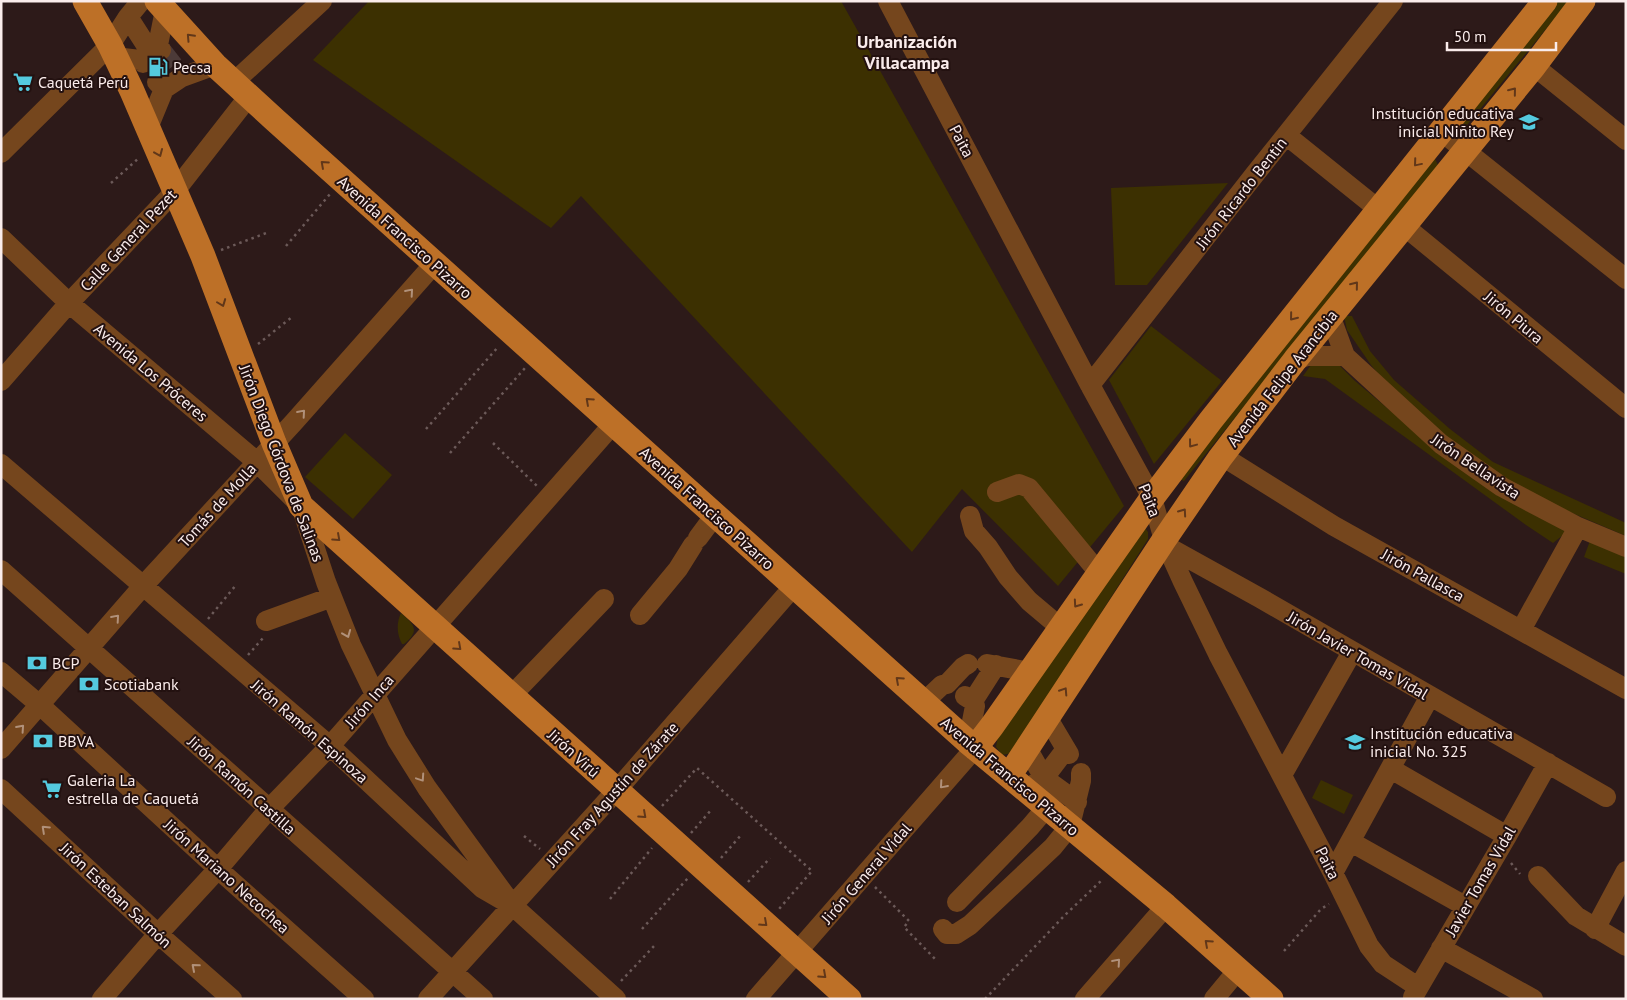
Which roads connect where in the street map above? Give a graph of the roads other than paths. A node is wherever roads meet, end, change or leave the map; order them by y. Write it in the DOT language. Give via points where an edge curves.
graph roads {
  1 [pos="86,1"];
  2 [pos="141,1"];
  3 [pos="322,1"];
  4 [pos="888,1"];
  5 [pos="1393,1"];
  6 [pos="1545,1"];
  7 [pos="1583,1"];
  8 [pos="161,6"];
  9 [pos="128,17"];
  10 [pos="113,51"];
  11 [pos="151,54"];
  12 [pos="215,65"];
  13 [pos="1534,66"];
  14 [pos="242,88"];
  15 [pos="1442,132"];
  16 [pos="1286,135"];
  17 [pos="151,136"];
  18 [pos="1626,140"];
  19 [pos="1465,150"];
  20 [pos="1,153"];
  21 [pos="175,190"];
  22 [pos="1378,209"];
  23 [pos="1403,225"];
  24 [pos="1,238"];
  25 [pos="435,263"];
  26 [pos="1626,279"];
  27 [pos="69,302"];
  28 [pos="1330,315"];
  29 [pos="1345,356"];
  30 [pos="1294,360"];
  31 [pos="1,381"];
  32 [pos="1090,385"];
  33 [pos="1626,408"];
  34 [pos="614,423"];
  35 [pos="274,443"];
  36 [pos="1222,456"];
  37 [pos="257,462"];
  38 [pos="1,464"];
  39 [pos="997,492"];
  40 [pos="1152,498"];
  41 [pos="301,506"];
  42 [pos="715,515"];
  43 [pos="970,516"];
  44 [pos="1578,528"];
  45 [pos="1166,544"];
  46 [pos="1626,547"];
  47 [pos="1,570"];
  48 [pos="1099,573"];
  49 [pos="143,586"];
  50 [pos="794,586"];
  51 [pos="332,597"];
  52 [pos="604,600"];
  53 [pos="640,615"];
  54 [pos="267,626"];
  55 [pos="436,627"];
  56 [pos="1060,628"];
  57 [pos="1521,630"];
  58 [pos="90,649"];
  59 [pos="1352,652"];
  60 [pos="983,664"];
  61 [pos="1,672"];
  62 [pos="1030,672"];
  63 [pos="1626,689"];
  64 [pos="960,692"];
  65 [pos="375,694"];
  66 [pos="512,696"];
  67 [pos="1430,696"];
  68 [pos="924,702"];
  69 [pos="41,706"];
  70 [pos="1047,717"];
  71 [pos="972,745"];
  72 [pos="330,746"];
  73 [pos="1,749"];
  74 [pos="1548,763"];
  75 [pos="1391,769"];
  76 [pos="1081,773"];
  77 [pos="1282,775"];
  78 [pos="1026,782"];
  79 [pos="1,789"];
  80 [pos="616,791"];
  81 [pos="1606,797"];
  82 [pos="1077,802"];
  83 [pos="1047,807"];
  84 [pos="269,809"];
  85 [pos="1070,826"];
  86 [pos="1507,836"];
  87 [pos="1351,842"];
  88 [pos="218,869"];
  89 [pos="1626,871"];
  90 [pos="1333,873"];
  91 [pos="1538,876"];
  92 [pos="957,902"];
  93 [pos="513,906"];
  94 [pos="1166,906"];
  95 [pos="1465,906"];
  96 [pos="943,929"];
  97 [pos="1595,929"];
  98 [pos="158,934"];
  99 [pos="1626,946"];
  100 [pos="1441,948"];
  101 [pos="797,952"];
  102 [pos="1238,970"];
  103 [pos="452,971"];
  104 [pos="1415,993"];
  105 [pos="1261,995"];
  106 [pos="613,996"];
  107 [pos="102,999"];
  108 [pos="232,999"];
  109 [pos="364,999"];
  110 [pos="428,999"];
  111 [pos="483,999"];
  112 [pos="756,999"];
  113 [pos="849,999"];
  114 [pos="1085,999"];
  115 [pos="1214,999"];
  116 [pos="1533,999"];
  1 -- 10 [label="main road, Jirón Diego Córdova de Salinas"];
  2 -- 9 [label="street"];
  3 -- 14 [label="street, Calle General Pezet"];
  4 -- 32 [label="street, Paita"];
  5 -- 16 [label="street, Jirón Ricardo Bentin"];
  6 -- 15 [label="main road, Avenida Felipe Arancibia"];
  7 -- 13 [label="main road, Avenida Felipe Arancibia"];
  8 -- 11 [label="street"];
  12 -- 8 [label="main road, Avenida Francisco Pizarro, one-way"];
  9 -- 10 [label="street"];
  9 -- 11 [label="street"];
  10 -- 11 [label="street"];
  10 -- 17 [label="main road, Jirón Diego Córdova de Salinas"];
  10 -- 20 [label="street"];
  12 -- 14 [label="main road, Avenida Francisco Pizarro"];
  12 -- 17 [label="street" via="170,79"];
  13 -- 18 [label="street"];
  19 -- 13 [label="main road, Avenida Felipe Arancibia, one-way"];
  14 -- 21 [label="street, Calle General Pezet"];
  25 -- 14 [label="main road, Avenida Francisco Pizarro, one-way"];
  15 -- 19 [label="street"];
  15 -- 22 [label="main road, Avenida Felipe Arancibia, one-way"];
  16 -- 22 [label="street"];
  16 -- 32 [label="street, Jirón Ricardo Bentin"];
  17 -- 21 [label="main road, Jirón Diego Córdova de Salinas, one-way"];
  19 -- 23 [label="main road, Avenida Felipe Arancibia"];
  19 -- 26 [label="street"];
  21 -- 27 [label="street, Calle General Pezet"];
  21 -- 35 [label="main road, Jirón Diego Córdova de Salinas, one-way"];
  22 -- 40 [label="main road, Avenida Felipe Arancibia, one-way"];
  28 -- 23 [label="main road, Avenida Felipe Arancibia, one-way"];
  23 -- 33 [label="street, Jirón Piura"];
  24 -- 27 [label="street, Avenida Los Próceres"];
  34 -- 25 [label="main road, Avenida Francisco Pizarro, one-way"];
  35 -- 25 [label="street, Tomás de Molla, one-way"];
  27 -- 31 [label="street, Calle General Pezet"];
  27 -- 37 [label="street, Avenida Los Próceres"];
  28 -- 29 [label="street, Jirón Bellavista"];
  28 -- 30 [label="main road, Avenida Felipe Arancibia"];
  29 -- 30 [label="street" via="1307,356"];
  29 -- 44 [label="street, Jirón Bellavista" via="1420,426 1462,459 1502,487"];
  30 -- 36 [label="main road, Avenida Felipe Arancibia"];
  32 -- 40 [label="street, Paita"];
  34 -- 42 [label="main road, Avenida Francisco Pizarro"];
  34 -- 55 [label="street, Jirón Inca"];
  35 -- 37 [label="street, Tomás de Molla"];
  35 -- 41 [label="main road, Jirón Diego Córdova de Salinas"];
  45 -- 36 [label="main road, Avenida Felipe Arancibia, one-way"];
  36 -- 57 [label="street, Jirón Pallasca" via="1334,526"];
  37 -- 41 [label="street, Avenida Los Próceres"];
  37 -- 49 [label="street, Tomás de Molla"];
  38 -- 49 [label="street, Jirón Ramón Espinoza"];
  39 -- 48 [label="street" via="1019,484 1029,488"];
  40 -- 45 [label="street, Paita"];
  40 -- 48 [label="main road, Avenida Felipe Arancibia"];
  41 -- 51 [label="street, Jirón Diego Córdova de Salinas"];
  41 -- 55 [label="main road, Jirón Virú, one-way"];
  42 -- 50 [label="main road, Avenida Francisco Pizarro"];
  42 -- 53 [label="street" via="678,569"];
  43 -- 56 [label="street" via="974,531 1008,577"];
  44 -- 46 [label="street, Jirón Bellavista"];
  44 -- 57 [label="street"];
  45 -- 59 [label="street, Jirón Javier Tomas Vidal"];
  70 -- 45 [label="main road, Avenida Felipe Arancibia, one-way"];
  45 -- 77 [label="street, Paita" via="1218,654"];
  47 -- 58 [label="street, Jirón Ramón Castilla"];
  48 -- 56 [label="main road, Avenida Felipe Arancibia, one-way"];
  58 -- 49 [label="street, Tomás de Molla, one-way"];
  49 -- 72 [label="street, Jirón Ramón Espinoza"];
  68 -- 50 [label="main road, Avenida Francisco Pizarro, one-way"];
  50 -- 80 [label="street, Jirón Fray Agustín de Zárate"];
  51 -- 54 [label="street"];
  51 -- 65 [label="street, Jirón Diego Córdova de Salinas, one-way"];
  52 -- 66 [label="street"];
  55 -- 65 [label="street, Jirón Inca"];
  55 -- 66 [label="main road, Jirón Virú, one-way"];
  56 -- 62 [label="main road, Avenida Felipe Arancibia"];
  57 -- 63 [label="street, Jirón Pallasca"];
  58 -- 69 [label="street, Tomás de Molla"];
  58 -- 84 [label="street, Jirón Ramón Castilla"];
  59 -- 67 [label="street, Jirón Javier Tomas Vidal"];
  59 -- 77 [label="street"];
  60 -- 62 [label="street"];
  60 -- 64 [label="street"];
  60 -- 64 [label="street" via="963,667"];
  61 -- 69 [label="street, Jirón Mariano Necochea"];
  62 -- 71 [label="main road, Avenida Felipe Arancibia" via="992,726"];
  64 -- 68 [label="street" via="942,685"];
  64 -- 71 [label="street" via="975,706"];
  65 -- 72 [label="street, Jirón Inca"];
  65 -- 93 [label="street, Jirón Diego Córdova de Salinas, one-way" via="412,765"];
  66 -- 80 [label="main road, Jirón Virú"];
  67 -- 74 [label="street, Jirón Javier Tomas Vidal"];
  67 -- 75 [label="street"];
  68 -- 71 [label="main road, Avenida Francisco Pizarro"];
  73 -- 69 [label="street, Tomás de Molla, one-way"];
  69 -- 88 [label="street, Jirón Mariano Necochea"];
  70 -- 78 [label="main road, Avenida Felipe Arancibia" via="1027,748"];
  70 -- 78 [label="street" via="1067,751"];
  71 -- 78 [label="main road, Avenida Francisco Pizarro"];
  71 -- 101 [label="street, Jirón General Vidal, one-way"];
  72 -- 84 [label="street, Jirón Inca"];
  72 -- 93 [label="street, Jirón Ramón Espinoza" via="482,888"];
  74 -- 81 [label="street, Jirón Javier Tomas Vidal"];
  74 -- 86 [label="street, Javier Tomas Vidal"];
  75 -- 86 [label="street"];
  75 -- 87 [label="street"];
  76 -- 82 [label="street"];
  77 -- 90 [label="street, Paita"];
  78 -- 82 [label="street"];
  78 -- 83 [label="main road, Avenida Francisco Pizarro"];
  98 -- 79 [label="street, Jirón Esteban Salmón, one-way"];
  80 -- 93 [label="street, Jirón Fray Agustín de Zárate"];
  80 -- 101 [label="main road, Jirón Virú, one-way"];
  82 -- 85 [label="street"];
  83 -- 85 [label="main road, Avenida Francisco Pizarro"];
  83 -- 92 [label="street"];
  84 -- 88 [label="street, Jirón Inca"];
  84 -- 103 [label="street, Jirón Ramón Castilla"];
  85 -- 94 [label="main road, Avenida Francisco Pizarro"];
  85 -- 96 [label="street" via="1053,847 970,925 956,934 947,934"];
  86 -- 95 [label="street, Javier Tomas Vidal"];
  87 -- 90 [label="street"];
  87 -- 95 [label="street"];
  88 -- 98 [label="street, Jirón Inca"];
  88 -- 109 [label="street, Jirón Mariano Necochea"];
  89 -- 97 [label="street"];
  90 -- 104 [label="street, Paita" via="1369,946 1379,960"];
  91 -- 97 [label="street" via="1565,907"];
  93 -- 103 [label="street, Jirón Fray Agustín de Zárate"];
  93 -- 106 [label="street, Jirón Ramón Espinoza"];
  102 -- 94 [label="main road, Avenida Francisco Pizarro, one-way"];
  114 -- 94 [label="street, one-way"];
  95 -- 100 [label="street, Javier Tomas Vidal"];
  97 -- 99 [label="street"];
  98 -- 107 [label="street, Jirón Inca"];
  108 -- 98 [label="street, Jirón Esteban Salmón, one-way"];
  100 -- 104 [label="street, Javier Tomas Vidal"];
  100 -- 116 [label="street"];
  101 -- 112 [label="street, Jirón General Vidal"];
  101 -- 113 [label="main road, Jirón Virú, one-way"];
  102 -- 105 [label="main road, Avenida Francisco Pizarro"];
  102 -- 115 [label="street"];
  103 -- 110 [label="street, Jirón Fray Agustín de Zárate"];
  103 -- 111 [label="street, Jirón Ramón Castilla"];
}
